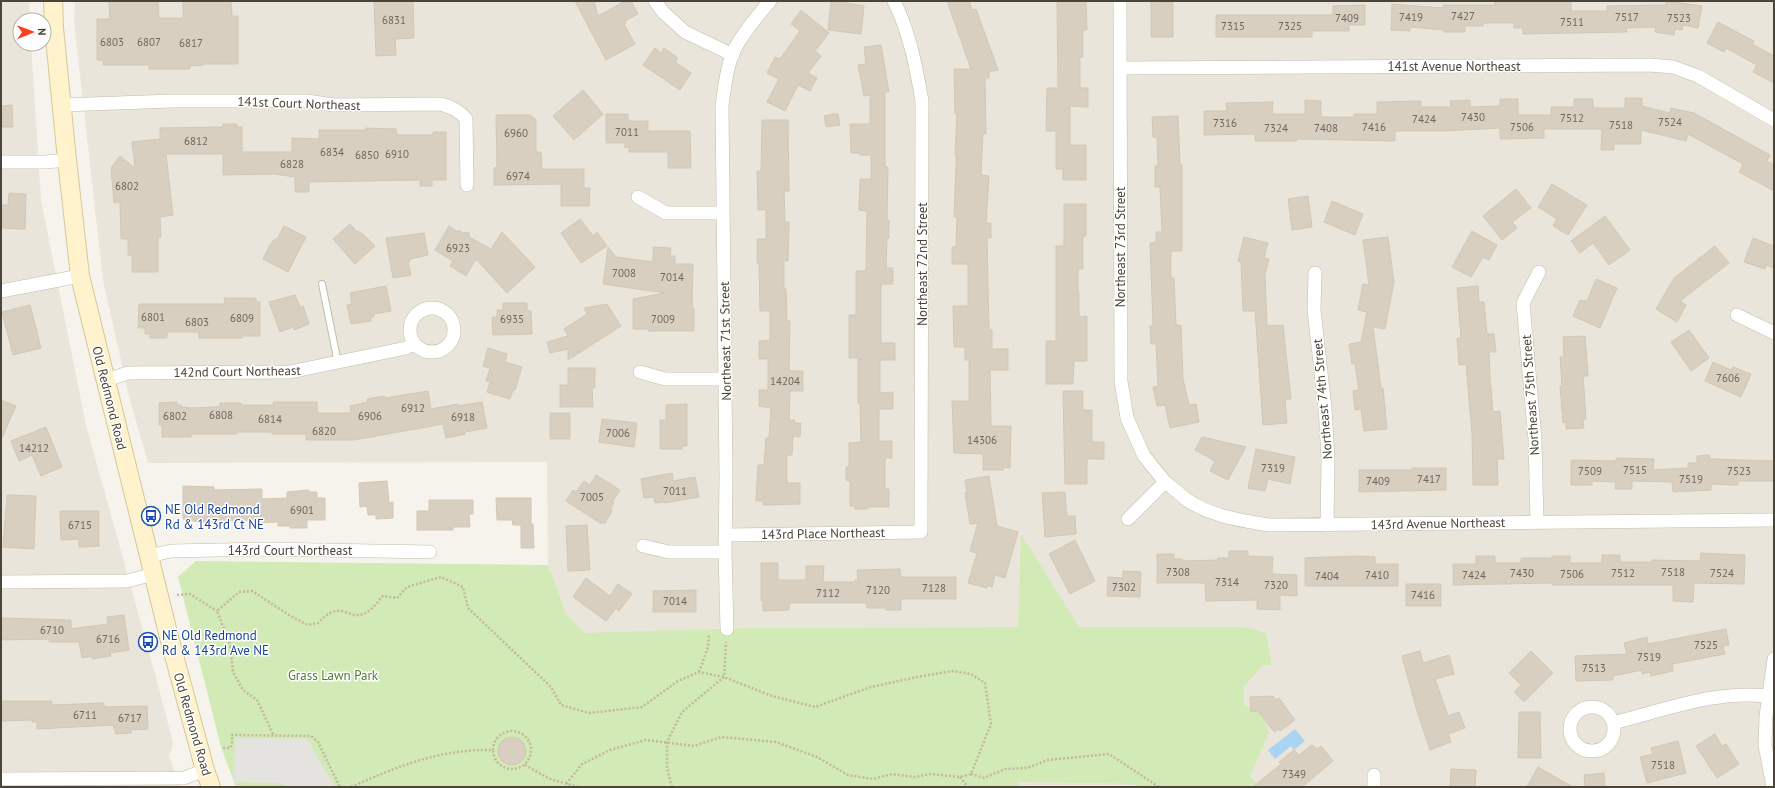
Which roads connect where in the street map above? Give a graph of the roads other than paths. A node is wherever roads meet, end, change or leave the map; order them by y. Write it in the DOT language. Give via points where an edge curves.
graph roads {
  1 [pos="53,1"];
  2 [pos="655,1"];
  3 [pos="770,1"];
  4 [pos="894,1"];
  5 [pos="1120,1"];
  6 [pos="733,55"];
  7 [pos="1120,68"];
  8 [pos="62,105"];
  9 [pos="1774,120"];
  10 [pos="66,160"];
  11 [pos="1,162"];
  12 [pos="468,185"];
  13 [pos="638,197"];
  14 [pos="723,213"];
  15 [pos="1539,272"];
  16 [pos="1315,273"];
  17 [pos="80,276"];
  18 [pos="322,284"];
  19 [pos="1,291"];
  20 [pos="1737,315"];
  21 [pos="1774,333"];
  22 [pos="414,343"];
  23 [pos="338,363"];
  24 [pos="640,372"];
  25 [pos="725,379"];
  26 [pos="106,380"];
  27 [pos="1165,482"];
  28 [pos="1128,518"];
  29 [pos="1774,520"];
  30 [pos="1537,522"];
  31 [pos="1327,525"];
  32 [pos="921,532"];
  33 [pos="726,535"];
  34 [pos="643,546"];
  35 [pos="430,552"];
  36 [pos="725,552"];
  37 [pos="149,556"];
  38 [pos="154,574"];
  39 [pos="1,582"];
  40 [pos="727,629"];
  41 [pos="1774,659"];
  42 [pos="1772,697"];
  43 [pos="1613,723"];
  44 [pos="205,770"];
  45 [pos="1,779"];
  46 [pos="211,787"];
  47 [pos="1772,787"];
  1 -- 8 [label="main road, Old Redmond Road"];
  2 -- 6 [label="street" via="684,32"];
  3 -- 6 [label="street, Northeast 71st Street" via="748,28"];
  4 -- 32 [label="street, Northeast 72nd Street" via="914,52 922,101"];
  5 -- 7 [label="street, Northeast 73rd Street"];
  6 -- 14 [label="street, Northeast 71st Street" via="722,106"];
  7 -- 9 [label="street, 141st Avenue Northeast" via="1650,64 1674,67 1698,76"];
  7 -- 27 [label="street, Northeast 73rd Street" via="1121,381 1127,418 1144,456"];
  8 -- 10 [label="main road, Old Redmond Road"];
  8 -- 12 [label="street, 141st Court Northeast" via="164,101 307,101 333,105 441,104 455,109 466,120"];
  10 -- 11 [label="street"];
  10 -- 17 [label="main road, Old Redmond Road"];
  13 -- 14 [label="street" via="666,213"];
  14 -- 25 [label="street, Northeast 71st Street"];
  15 -- 30 [label="street, Northeast 75th Street" via="1523,303 1535,440"];
  16 -- 31 [label="street, Northeast 74th Street" via="1314,310 1328,458"];
  17 -- 19 [label="street"];
  17 -- 26 [label="main road, Old Redmond Road"];
  18 -- 23 [label="lane"];
  20 -- 21 [label="street"];
  22 -- 23 [label="street, 142nd Court Northeast" via="406,348"];
  23 -- 26 [label="street, 142nd Court Northeast" via="290,372 128,373"];
  24 -- 25 [label="street" via="665,379"];
  25 -- 33 [label="street, Northeast 71st Street"];
  26 -- 37 [label="main road, Old Redmond Road"];
  27 -- 28 [label="street"];
  27 -- 31 [label="street, 143rd Avenue Northeast" via="1188,500 1215,513 1239,520 1268,525"];
  29 -- 30 [label="street, 143rd Avenue Northeast"];
  30 -- 31 [label="street, 143rd Avenue Northeast"];
  32 -- 33 [label="street, 143rd Place Northeast"];
  33 -- 36 [label="street, Northeast 71st Street"];
  34 -- 36 [label="street" via="669,552"];
  35 -- 37 [label="street, 143rd Court Northeast" via="258,549 171,551"];
  36 -- 40 [label="street, Northeast 71st Street"];
  37 -- 38 [label="main road, Old Redmond Road"];
  38 -- 39 [label="street" via="127,580"];
  38 -- 44 [label="main road, Old Redmond Road"];
  41 -- 42 [label="street"];
  42 -- 43 [label="street" via="1747,694 1718,696"];
  42 -- 47 [label="street" via="1766,716 1765,745"];
  44 -- 45 [label="street" via="184,778"];
  44 -- 46 [label="main road, Old Redmond Road"];
}
